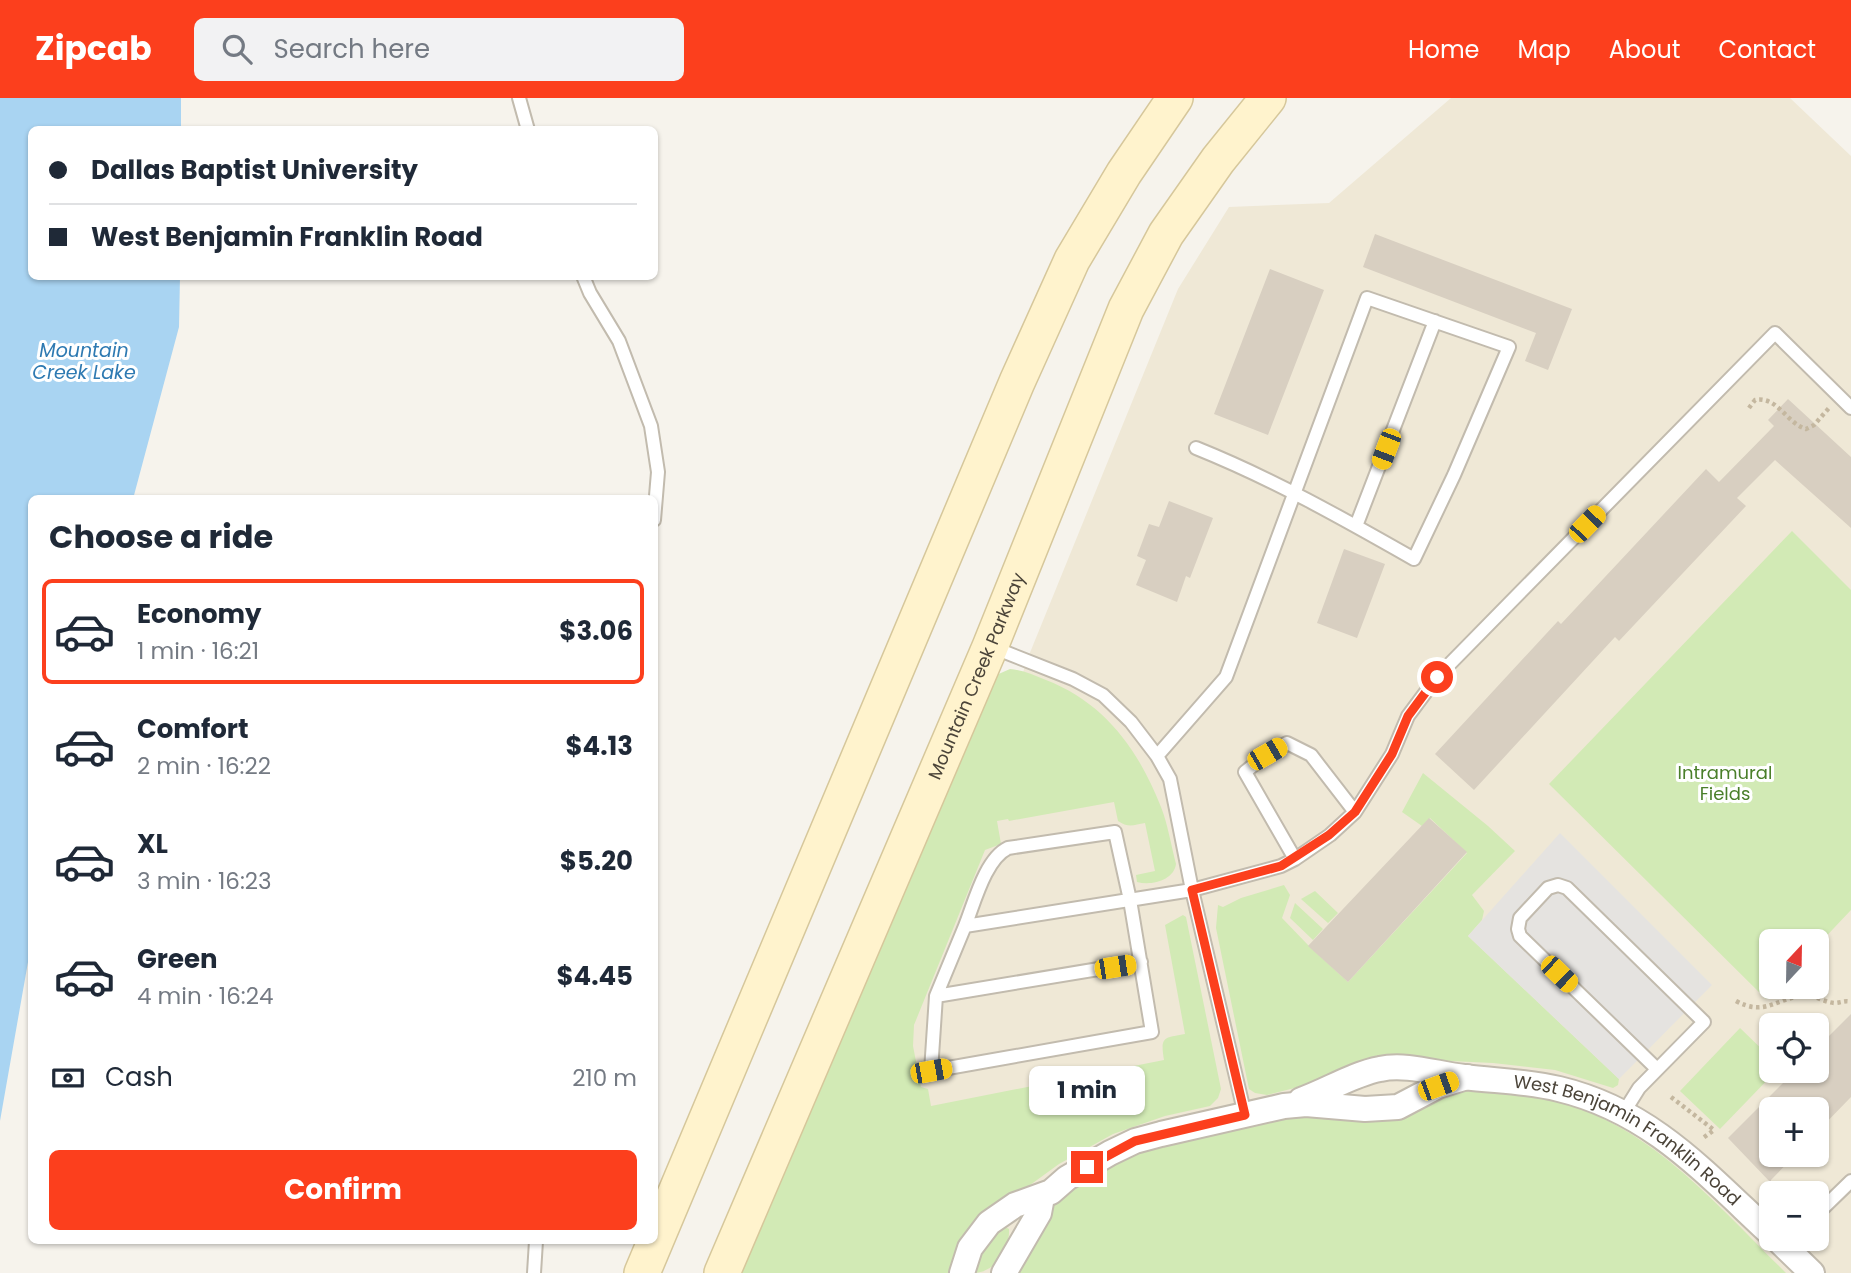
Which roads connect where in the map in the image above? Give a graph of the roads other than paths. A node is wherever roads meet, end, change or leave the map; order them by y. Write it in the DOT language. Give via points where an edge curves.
graph roads {
  1 [pos="519,98"];
  2 [pos="1175,98"];
  3 [pos="1268,98"];
  4 [pos="527,126"];
  5 [pos="585,280"];
  6 [pos="1435,321"];
  7 [pos="1851,408"];
  8 [pos="1196,448"];
  9 [pos="1296,492"];
  10 [pos="656,495"];
  11 [pos="1356,526"];
  12 [pos="990,647"];
  13 [pos="1157,756"];
  14 [pos="1355,812"];
  15 [pos="1295,859"];
  16 [pos="1192,890"];
  17 [pos="1130,900"];
  18 [pos="965,926"];
  19 [pos="1141,962"];
  20 [pos="936,996"];
  21 [pos="1657,1069"];
  22 [pos="1467,1077"];
  23 [pos="1284,1106"];
  24 [pos="1624,1112"];
  25 [pos="1245,1115"];
  26 [pos="1851,1181"];
  27 [pos="1042,1197"];
  28 [pos="1829,1202"];
  29 [pos="1759,1220"];
  30 [pos="658,1235"];
  31 [pos="536,1244"];
  32 [pos="654,1244"];
  33 [pos="1791,1251"];
  34 [pos="534,1273"];
  35 [pos="642,1273"];
  36 [pos="722,1273"];
  37 [pos="962,1273"];
  38 [pos="1004,1273"];
  39 [pos="1812,1273"];
  1 -- 4 [label="lane"];
  2 -- 30 [label="main road" via="1072,260"];
  3 -- 12 [label="main road, Mountain Creek Parkway" via="1166,234 1126,309"];
  5 -- 10 [label="lane" via="618,341 652,425"];
  6 -- 9 [label="lane" via="1367,298"];
  6 -- 11 [label="lane"];
  6 -- 11 [label="lane" via="1509,346 1414,559"];
  7 -- 14 [label="lane" via="1775,333 1437,677 1408,716 1392,754"];
  8 -- 9 [label="lane"];
  9 -- 11 [label="lane"];
  9 -- 13 [label="lane" via="1226,677"];
  12 -- 13 [label="lane" via="1073,678 1102,695 1132,722"];
  12 -- 36 [label="main road, Mountain Creek Parkway"];
  13 -- 16 [label="lane" via="1170,779"];
  14 -- 15 [label="lane"];
  14 -- 15 [label="lane" via="1311,755 1287,743 1267,754 1245,772"];
  15 -- 16 [label="lane"];
  16 -- 17 [label="lane"];
  16 -- 25 [label="lane"];
  17 -- 18 [label="lane"];
  17 -- 18 [label="lane" via="1115,832 1008,848 990,864"];
  17 -- 19 [label="lane"];
  18 -- 20 [label="lane"];
  19 -- 20 [label="lane"];
  19 -- 20 [label="lane" via="1152,1032 931,1071"];
  21 -- 21 [label="lane" via="1704,1022 1567,888 1548,888 1520,918 1520,936"];
  21 -- 24 [label="lane"];
  22 -- 23 [label="street, West Benjamin Franklin Road" via="1390,1108"];
  22 -- 23 [label="street, West Benjamin Franklin Road" via="1377,1069"];
  22 -- 24 [label="street, West Benjamin Franklin Road" via="1560,1089"];
  23 -- 25 [label="street, West Benjamin Franklin Road"];
  24 -- 29 [label="street, West Benjamin Franklin Road" via="1681,1151"];
  25 -- 27 [label="street, West Benjamin Franklin Road" via="1135,1141"];
  26 -- 28 [label="lane"];
  27 -- 37 [label="street, West Benjamin Franklin Road" via="1015,1205 989,1223 970,1248"];
  27 -- 38 [label="street" via="1039,1213"];
  31 -- 34 [label="lane"];
  32 -- 35 [label="main road"];
  33 -- 39 [label="street, West Benjamin Franklin Road"];
}
